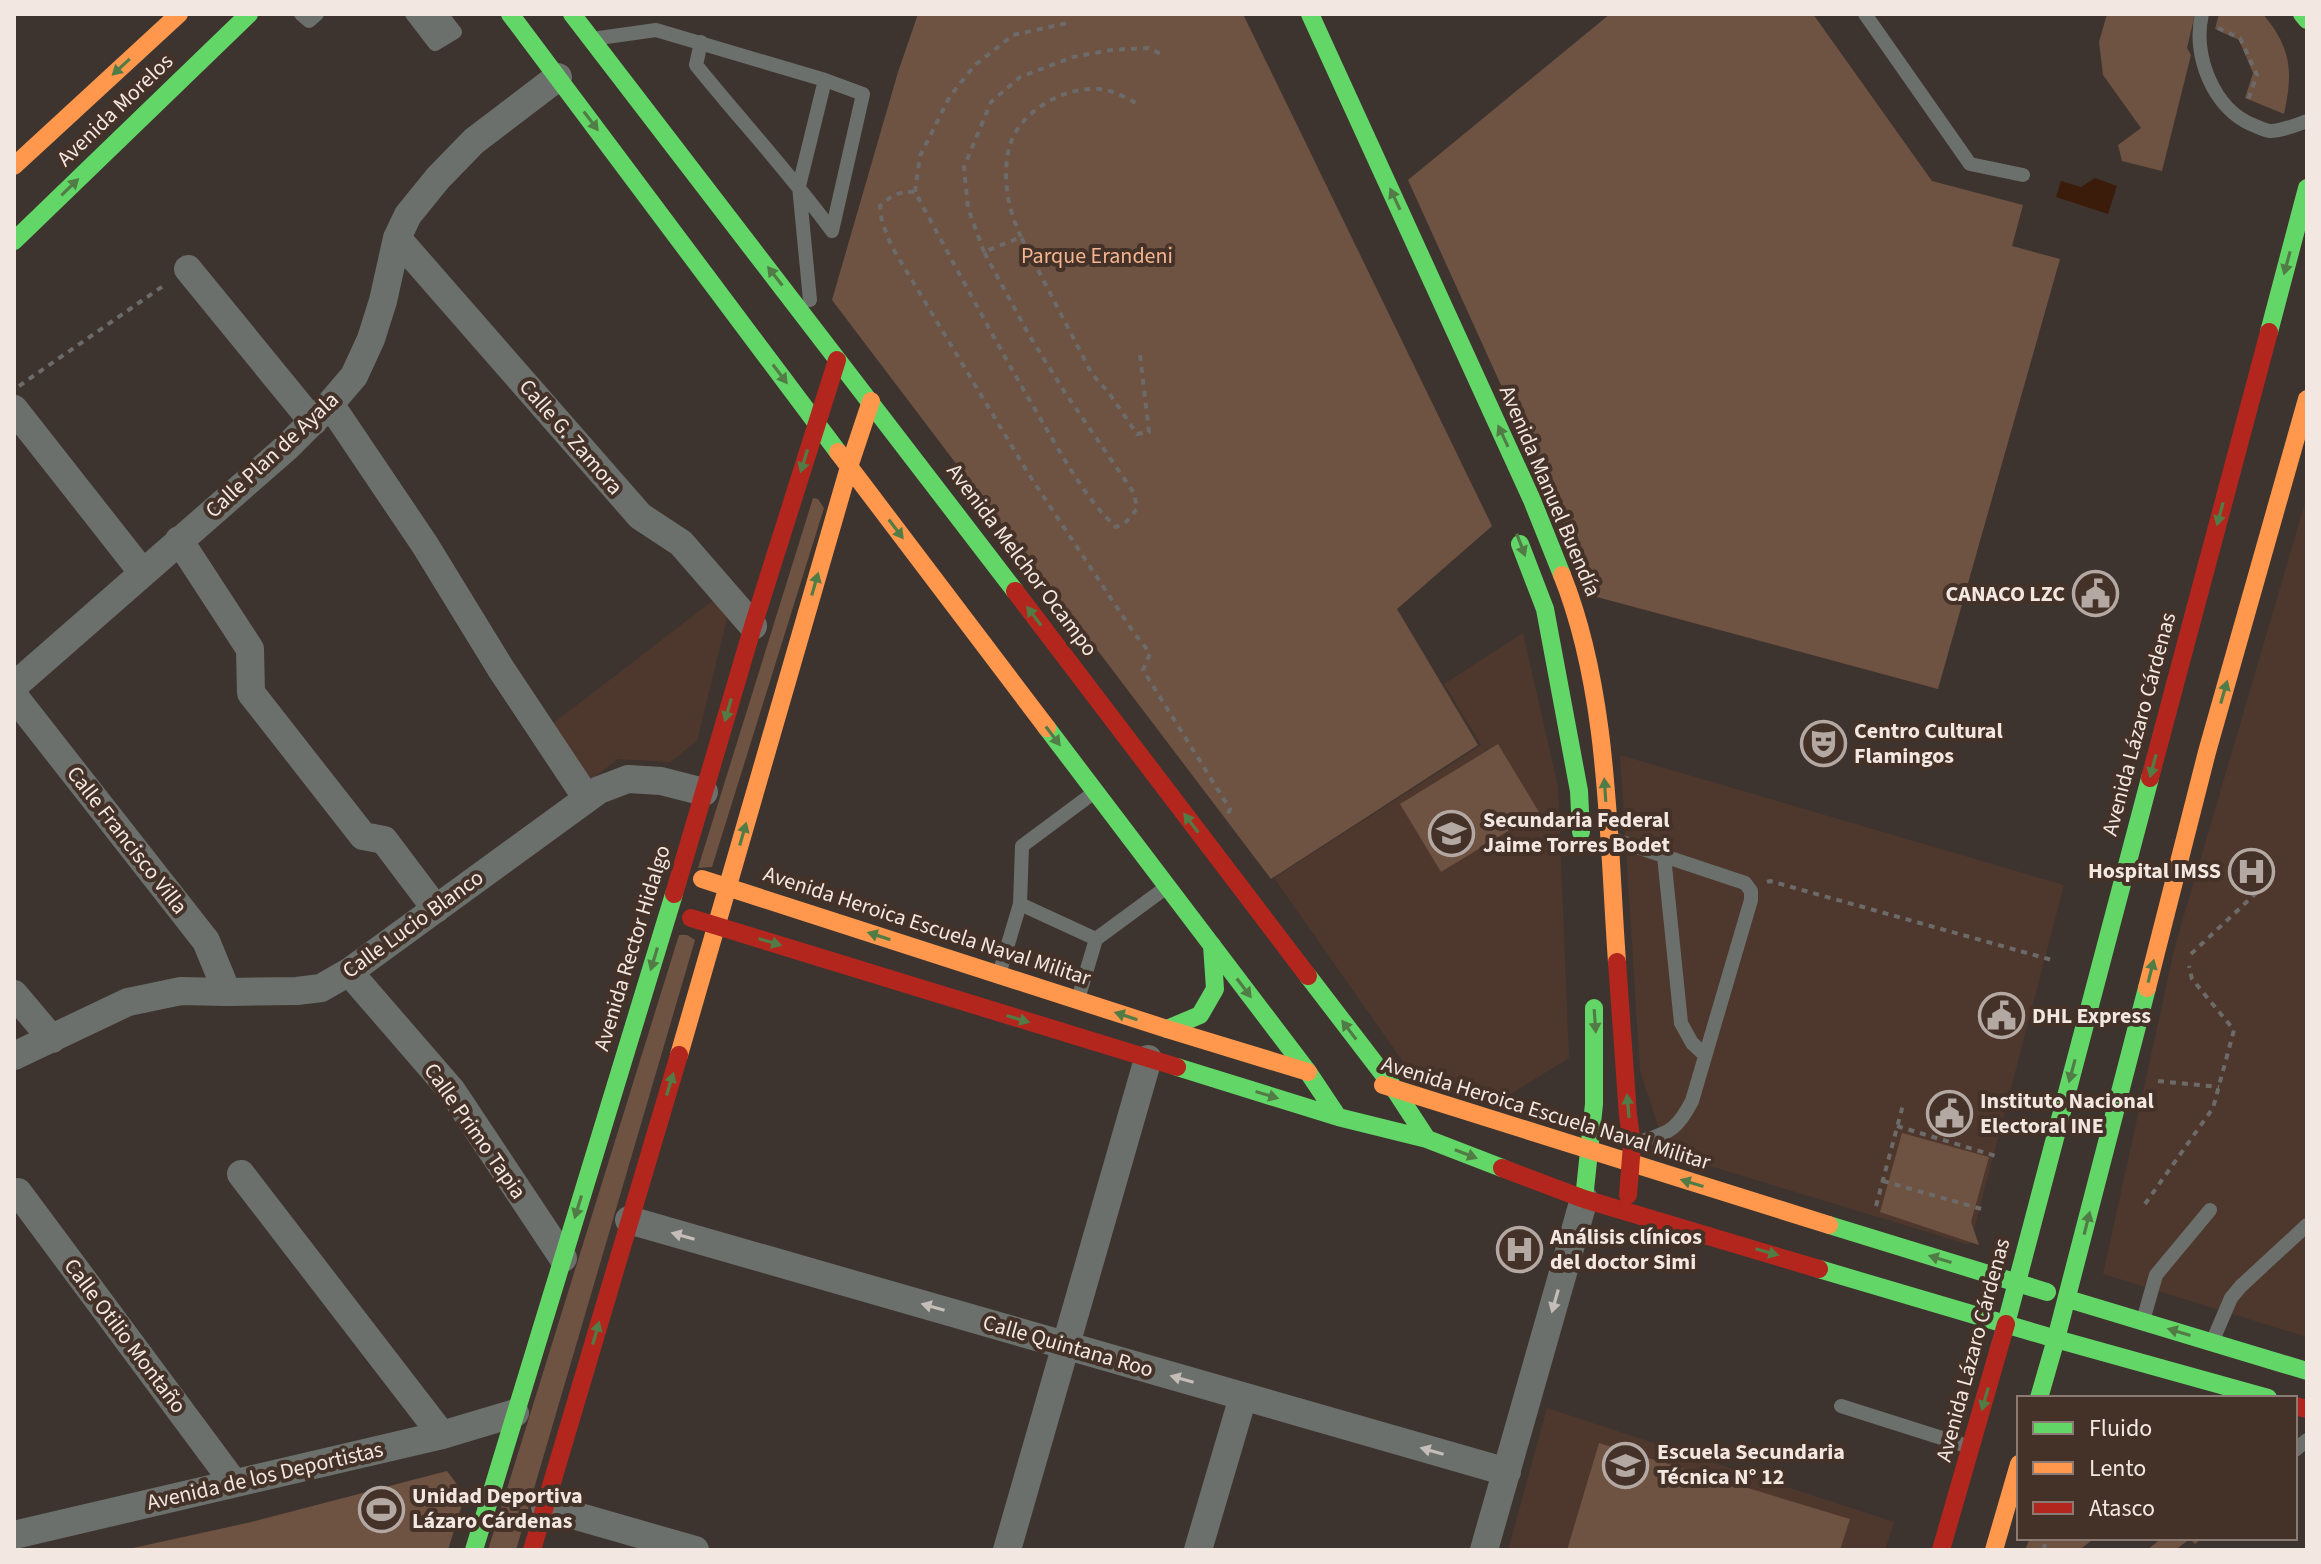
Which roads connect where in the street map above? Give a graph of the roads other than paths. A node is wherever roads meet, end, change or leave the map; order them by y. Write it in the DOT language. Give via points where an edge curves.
graph roads {
  1 [pos="179,14"];
  2 [pos="249,14"];
  3 [pos="301,14"];
  4 [pos="317,14"];
  5 [pos="412,14"];
  6 [pos="426,14"];
  7 [pos="441,14"];
  8 [pos="510,14"];
  9 [pos="572,14"];
  10 [pos="654,14"];
  11 [pos="1310,14"];
  12 [pos="1865,14"];
  13 [pos="2302,14"];
  14 [pos="2201,18"];
  15 [pos="2307,20"];
  16 [pos="656,30"];
  17 [pos="445,38"];
  18 [pos="591,39"];
  19 [pos="701,42"];
  20 [pos="558,77"];
  21 [pos="825,80"];
  22 [pos="2307,121"];
  23 [pos="14,166"];
  24 [pos="2023,175"];
  25 [pos="799,186"];
  26 [pos="2307,188"];
  27 [pos="397,238"];
  28 [pos="14,241"];
  29 [pos="188,269"];
  30 [pos="812,325"];
  31 [pos="837,360"];
  32 [pos="2307,399"];
  33 [pos="871,401"];
  34 [pos="14,409"];
  35 [pos="322,413"];
  36 [pos="816,422"];
  37 [pos="849,467"];
  38 [pos="1513,524"];
  39 [pos="179,540"];
  40 [pos="143,573"];
  41 [pos="753,626"];
  42 [pos="14,686"];
  43 [pos="14,696"];
  44 [pos="704,792"];
  45 [pos="1096,792"];
  46 [pos="586,797"];
  47 [pos="1609,838"];
  48 [pos="1583,852"];
  49 [pos="1664,856"];
  50 [pos="680,873"];
  51 [pos="728,887"];
  52 [pos="1168,887"];
  53 [pos="1020,904"];
  54 [pos="436,909"];
  55 [pos="668,911"];
  56 [pos="717,926"];
  57 [pos="1096,939"];
  58 [pos="1212,945"];
  59 [pos="349,972"];
  60 [pos="999,974"];
  61 [pos="1593,988"];
  62 [pos="227,992"];
  63 [pos="14,994"];
  64 [pos="1078,1000"];
  65 [pos="1167,1029"];
  66 [pos="52,1039"];
  67 [pos="1705,1055"];
  68 [pos="14,1056"];
  69 [pos="1148,1059"];
  70 [pos="1308,1072"];
  71 [pos="1336,1077"];
  72 [pos="1364,1082"];
  73 [pos="1393,1087"];
  74 [pos="1338,1117"];
  75 [pos="1427,1139"];
  76 [pos="1633,1144"];
  77 [pos="1591,1152"];
  78 [pos="1634,1165"];
  79 [pos="241,1174"];
  80 [pos="14,1194"];
  81 [pos="1584,1199"];
  82 [pos="1625,1210"];
  83 [pos="2210,1210"];
  84 [pos="629,1220"];
  85 [pos="2307,1225"];
  86 [pos="563,1258"];
  87 [pos="2018,1283"];
  88 [pos="2068,1299"];
  89 [pos="2142,1321"];
  90 [pos="2006,1324"];
  91 [pos="2056,1339"];
  92 [pos="2212,1342"];
  93 [pos="1066,1346"];
  94 [pos="2307,1371"];
  95 [pos="2040,1396"];
  96 [pos="2261,1396"];
  97 [pos="1243,1397"];
  98 [pos="1841,1406"];
  99 [pos="515,1413"];
  100 [pos="442,1435"];
  101 [pos="1971,1448"];
  102 [pos="2017,1471"];
  103 [pos="1507,1472"];
  104 [pos="234,1483"];
  105 [pos="545,1507"];
  106 [pos="19,1526"];
  107 [pos="474,1550"];
  108 [pos="532,1550"];
  109 [pos="695,1550"];
  110 [pos="1007,1550"];
  111 [pos="1198,1550"];
  112 [pos="1484,1550"];
  113 [pos="1941,1550"];
  114 [pos="1994,1550"];
  1 -- 23 [label="main road, Avenida Morelos, one-way"];
  28 -- 2 [label="main road, Avenida Morelos, one-way"];
  3 -- 4 [label="lane" via="309,21"];
  5 -- 17 [label="lane" via="435,44"];
  6 -- 17 [label="lane"];
  7 -- 17 [label="lane" via="455,32"];
  8 -- 20 [label="main road"];
  9 -- 18 [label="main road, Avenida Melchor Ocampo"];
  10 -- 16 [label="lane"];
  47 -- 11 [label="main road, Avenida Manuel Buendía, one-way" via="1600,728 1576,610 1532,500"];
  12 -- 24 [label="lane" via="1970,164"];
  13 -- 15 [label="main road"];
  14 -- 22 [label="lane" via="2205,69 2222,100 2242,120 2269,131"];
  16 -- 18 [label="lane"];
  16 -- 19 [label="lane"];
  30 -- 18 [label="main road, Avenida Melchor Ocampo, one-way"];
  19 -- 21 [label="lane"];
  19 -- 25 [label="lane" via="696,65"];
  20 -- 27 [label="street, Calle Plan de Ayala" via="474,141 408,215"];
  20 -- 36 [label="main road, one-way"];
  21 -- 25 [label="lane"];
  21 -- 25 [label="lane" via="863,94 832,231"];
  25 -- 30 [label="lane"];
  26 -- 87 [label="main road, Avenida Lázaro Cárdenas, one-way"];
  27 -- 35 [label="street, Calle Plan de Ayala" via="371,339 354,376"];
  27 -- 41 [label="street, Calle G. Zamora" via="640,516 681,543"];
  29 -- 35 [label="street"];
  30 -- 31 [label="main road, Avenida Melchor Ocampo"];
  31 -- 33 [label="main road, Avenida Melchor Ocampo"];
  31 -- 36 [label="main road, Avenida Rector Hidalgo"];
  88 -- 32 [label="main road, one-way" via="2207,752"];
  33 -- 37 [label="main road"];
  73 -- 33 [label="main road, Avenida Melchor Ocampo, one-way"];
  34 -- 40 [label="street"];
  35 -- 39 [label="street, Calle Plan de Ayala"];
  35 -- 46 [label="street" via="425,545"];
  36 -- 37 [label="main road"];
  36 -- 41 [label="main road, Avenida Rector Hidalgo, one-way"];
  37 -- 45 [label="main road, one-way"];
  51 -- 37 [label="main road, one-way"];
  38 -- 48 [label="main road, one-way" via="1545,609 1579,791"];
  39 -- 40 [label="street, Calle Plan de Ayala"];
  39 -- 54 [label="street" via="250,649 251,693 363,836 384,840"];
  40 -- 42 [label="street, Calle Plan de Ayala"];
  41 -- 44 [label="main road, Avenida Rector Hidalgo, one-way"];
  43 -- 62 [label="street, Calle Francisco Villa" via="206,941"];
  44 -- 46 [label="street, Calle Lucio Blanco" via="628,779"];
  44 -- 50 [label="main road, Avenida Rector Hidalgo"];
  45 -- 52 [label="main road"];
  45 -- 53 [label="lane" via="1022,846"];
  46 -- 54 [label="street, Calle Lucio Blanco"];
  47 -- 49 [label="lane"];
  76 -- 47 [label="main road, Avenida Manuel Buendía, one-way"];
  49 -- 67 [label="lane" via="1681,1023"];
  49 -- 67 [label="lane" via="1745,883 1751,891"];
  50 -- 51 [label="main road, Avenida Heroica Escuela Naval Militar"];
  50 -- 55 [label="main road, Avenida Rector Hidalgo"];
  51 -- 56 [label="main road"];
  60 -- 51 [label="main road, Avenida Heroica Escuela Naval Militar, one-way"];
  52 -- 57 [label="lane"];
  52 -- 58 [label="main road"];
  53 -- 57 [label="lane"];
  53 -- 60 [label="lane"];
  54 -- 59 [label="street, Calle Lucio Blanco"];
  55 -- 56 [label="main road"];
  55 -- 86 [label="main road, Avenida Rector Hidalgo, one-way"];
  56 -- 69 [label="main road, one-way"];
  84 -- 56 [label="main road, one-way"];
  57 -- 64 [label="lane"];
  58 -- 65 [label="main road" via="1215,989 1200,1015"];
  58 -- 70 [label="main road, one-way"];
  59 -- 62 [label="street, Calle Lucio Blanco" via="321,988"];
  59 -- 86 [label="street, Calle Primo Tapia" via="452,1091"];
  60 -- 64 [label="main road, Avenida Heroica Escuela Naval Militar"];
  61 -- 77 [label="main road, one-way" via="1597,1048"];
  62 -- 66 [label="street, Calle Lucio Blanco" via="181,991 128,1002"];
  63 -- 66 [label="street"];
  65 -- 64 [label="main road, Avenida Heroica Escuela Naval Militar, one-way"];
  65 -- 70 [label="main road, Avenida Heroica Escuela Naval Militar"];
  66 -- 68 [label="street, Calle Lucio Blanco"];
  67 -- 76 [label="lane" via="1682,1122"];
  69 -- 74 [label="main road, one-way"];
  69 -- 93 [label="street"];
  70 -- 71 [label="main road, Avenida Heroica Escuela Naval Militar"];
  70 -- 74 [label="main road"];
  72 -- 73 [label="main road, Avenida Heroica Escuela Naval Militar"];
  73 -- 75 [label="main road, Avenida Melchor Ocampo"];
  73 -- 77 [label="main road, Avenida Heroica Escuela Naval Militar"];
  74 -- 75 [label="main road"];
  75 -- 81 [label="main road, one-way"];
  76 -- 78 [label="main road, Avenida Manuel Buendía"];
  77 -- 78 [label="main road, Avenida Heroica Escuela Naval Militar"];
  77 -- 81 [label="main road"];
  78 -- 82 [label="main road, Avenida Manuel Buendía"];
  87 -- 78 [label="main road, Avenida Heroica Escuela Naval Militar, one-way"];
  79 -- 100 [label="street"];
  80 -- 104 [label="street, Calle Otilio Montaño" via="18,1192"];
  81 -- 82 [label="main road"];
  81 -- 103 [label="street, one-way"];
  82 -- 90 [label="main road, one-way"];
  83 -- 89 [label="lane" via="2156,1275"];
  93 -- 84 [label="street, Calle Quintana Roo, one-way"];
  105 -- 84 [label="main road, one-way"];
  85 -- 92 [label="lane" via="2231,1298"];
  86 -- 99 [label="main road, Avenida Rector Hidalgo"];
  87 -- 88 [label="main road, Avenida Heroica Escuela Naval Militar"];
  87 -- 90 [label="main road, Avenida Lázaro Cárdenas"];
  88 -- 89 [label="main road, Avenida Heroica Escuela Naval Militar"];
  88 -- 91 [label="main road"];
  92 -- 89 [label="main road, Avenida Heroica Escuela Naval Militar, one-way"];
  90 -- 91 [label="main road"];
  90 -- 101 [label="main road, Avenida Lázaro Cárdenas, one-way"];
  91 -- 95 [label="main road"];
  91 -- 96 [label="main road"];
  92 -- 94 [label="main road, Avenida Heroica Escuela Naval Militar"];
  97 -- 93 [label="street, Calle Quintana Roo, one-way"];
  93 -- 110 [label="street"];
  103 -- 97 [label="street, Calle Quintana Roo, one-way"];
  97 -- 111 [label="street"];
  98 -- 101 [label="lane"];
  99 -- 100 [label="street, Avenida de los Deportistas"];
  99 -- 107 [label="main road, Avenida Rector Hidalgo"];
  100 -- 104 [label="street, Avenida de los Deportistas"];
  101 -- 113 [label="main road, Avenida Lázaro Cárdenas"];
  102 -- 114 [label="main road"];
  103 -- 112 [label="street"];
  104 -- 106 [label="street, Avenida de los Deportistas"];
  105 -- 108 [label="main road"];
  105 -- 109 [label="street"];
}
